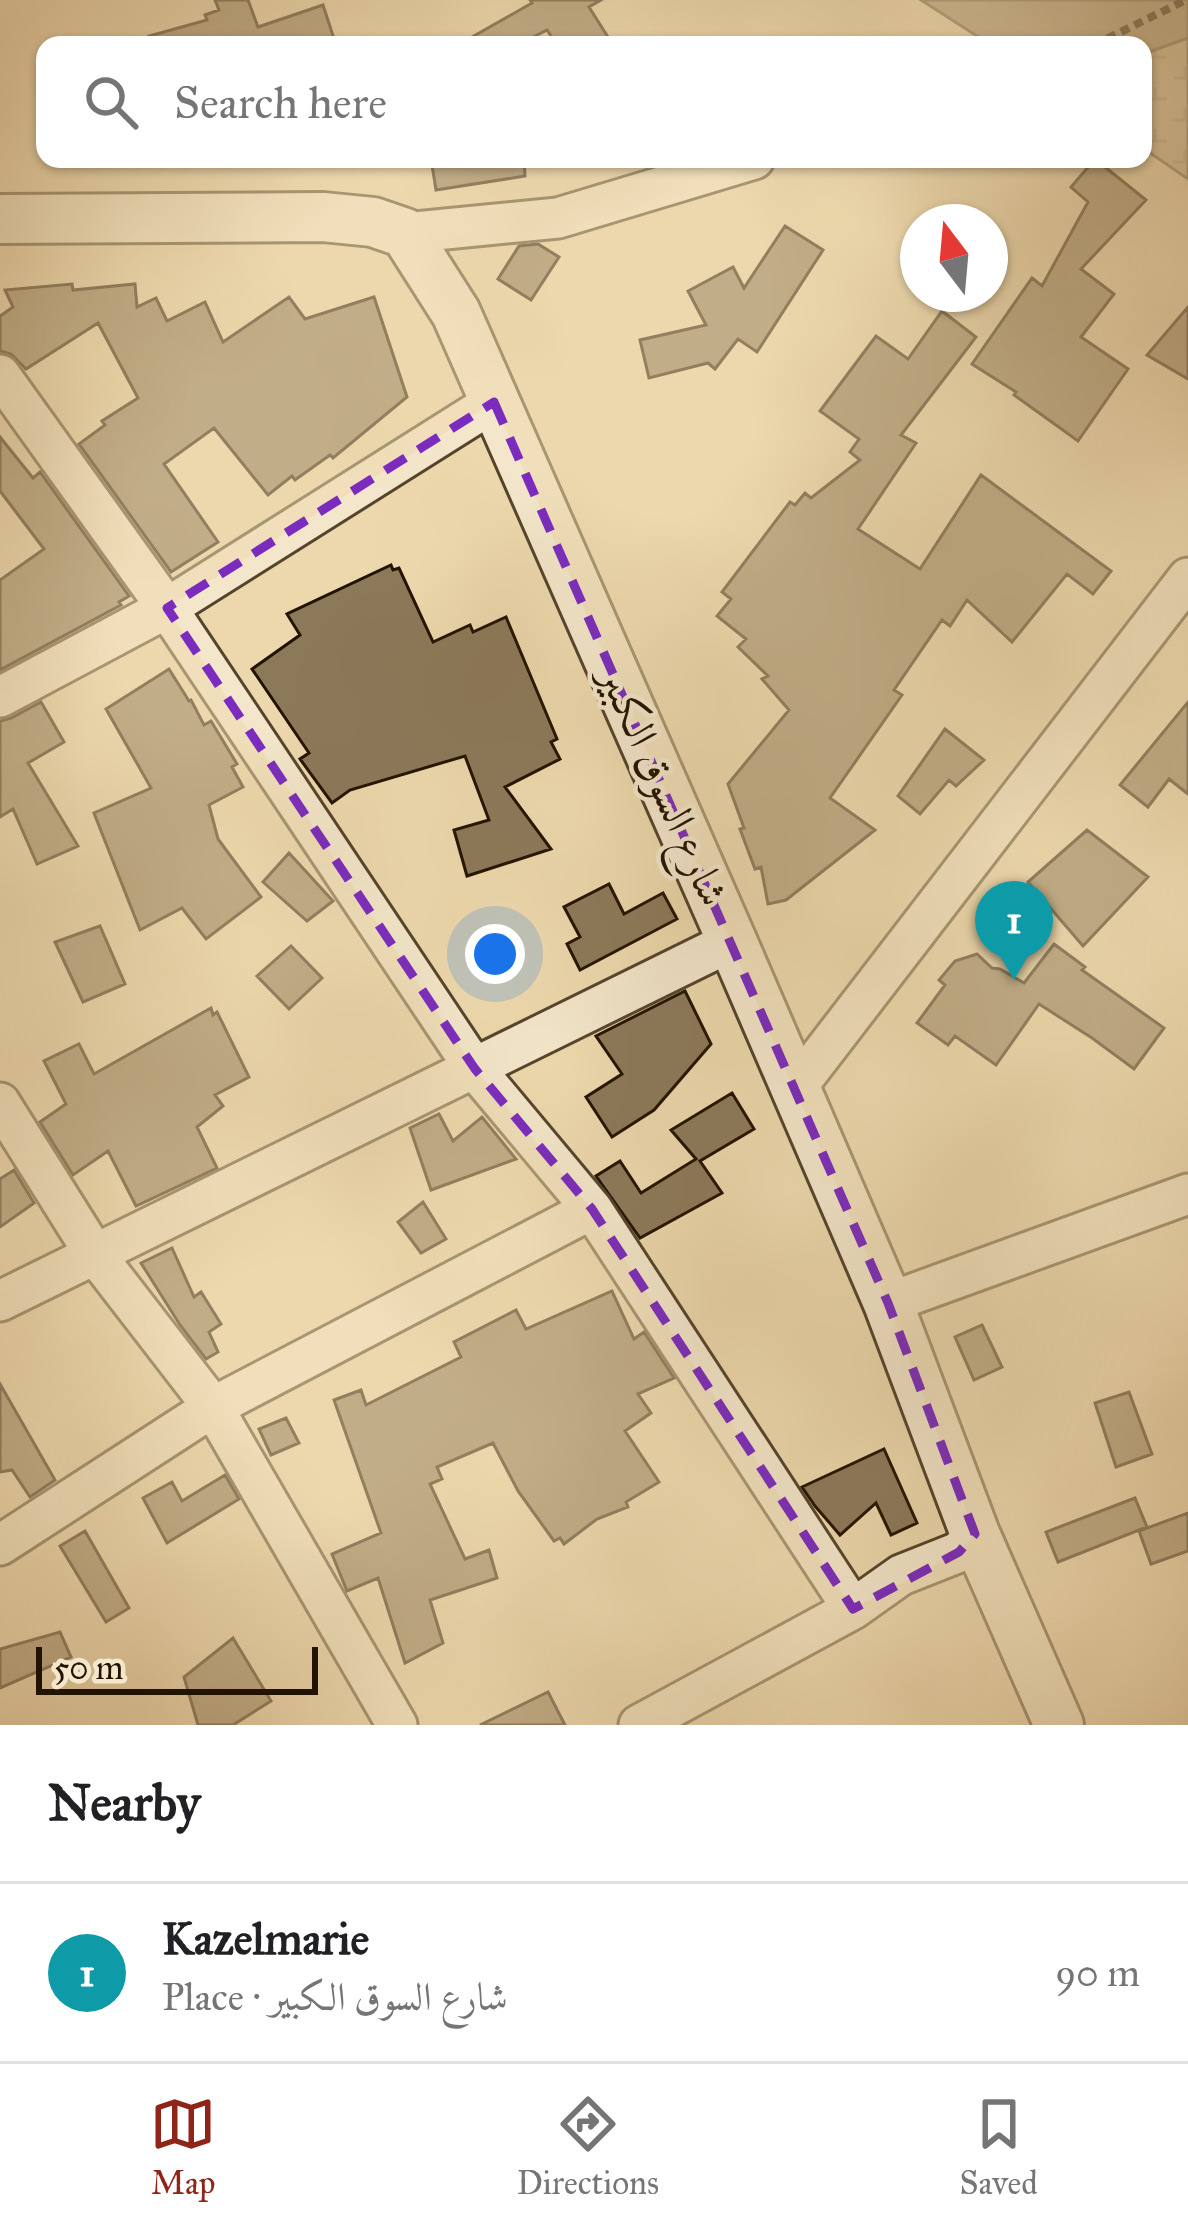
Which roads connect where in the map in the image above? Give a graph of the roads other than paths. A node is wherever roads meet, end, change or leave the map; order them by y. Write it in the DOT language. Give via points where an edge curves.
graph roads {
  1 [pos="724,168"];
  2 [pos="0,219"];
  3 [pos="405,233"];
  4 [pos="0,375"];
  5 [pos="494,402"];
  6 [pos="1188,578"];
  7 [pos="167,608"];
  8 [pos="0,697"];
  9 [pos="733,941"];
  10 [pos="475,1069"];
  11 [pos="795,1089"];
  12 [pos="0,1103"];
  13 [pos="1188,1194"];
  14 [pos="592,1209"];
  15 [pos="94,1253"];
  16 [pos="0,1301"];
  17 [pos="888,1303"];
  18 [pos="213,1407"];
  19 [pos="975,1534"];
  20 [pos="0,1545"];
  21 [pos="854,1609"];
  22 [pos="397,1725"];
  23 [pos="639,1725"];
  24 [pos="1059,1725"];
  1 -- 3 [label="street" via="558,218"];
  2 -- 3 [label="street" via="323,217"];
  3 -- 5 [label="street, شارع السوق الكبير" via="456,313"];
  4 -- 7 [label="street"];
  5 -- 7 [label="street"];
  5 -- 9 [label="street, شارع السوق الكبير"];
  6 -- 11 [label="street"];
  7 -- 8 [label="street"];
  7 -- 10 [label="street"];
  9 -- 10 [label="street"];
  9 -- 11 [label="street, شارع السوق الكبير"];
  10 -- 14 [label="street"];
  10 -- 15 [label="street"];
  11 -- 17 [label="street, شارع السوق الكبير"];
  12 -- 15 [label="street"];
  13 -- 17 [label="street"];
  14 -- 18 [label="street"];
  14 -- 21 [label="street"];
  15 -- 16 [label="street"];
  15 -- 18 [label="street"];
  17 -- 19 [label="street, شارع السوق الكبير"];
  18 -- 20 [label="street"];
  18 -- 22 [label="street"];
  19 -- 21 [label="street" via="959,1552 901,1575"];
  19 -- 24 [label="street, شارع السوق الكبير"];
  21 -- 23 [label="street"];
}
